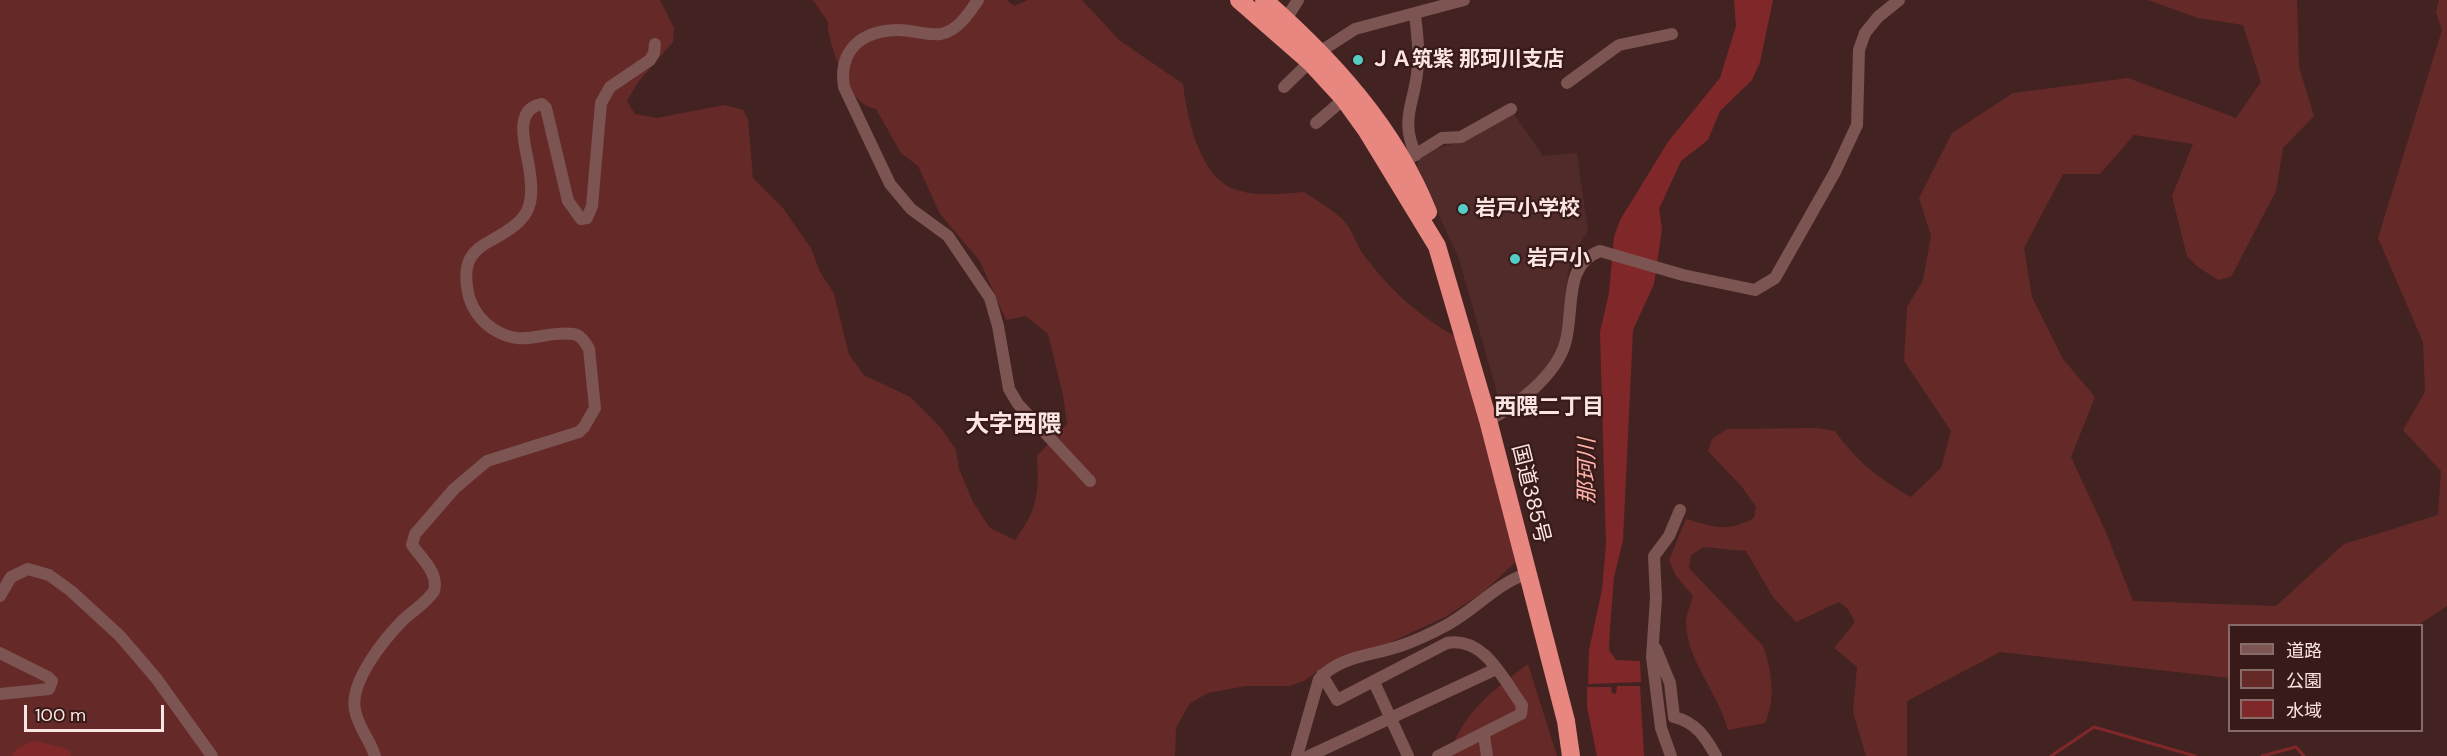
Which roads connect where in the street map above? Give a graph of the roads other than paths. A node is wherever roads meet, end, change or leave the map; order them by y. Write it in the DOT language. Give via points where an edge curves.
graph roads {
  1 [pos="978,0"];
  2 [pos="1239,0"];
  3 [pos="1264,0"];
  4 [pos="1298,0"];
  5 [pos="1464,0"];
  6 [pos="1899,0"];
  7 [pos="1414,14"];
  8 [pos="1286,19"];
  9 [pos="1672,34"];
  10 [pos="655,44"];
  11 [pos="1315,56"];
  12 [pos="1567,83"];
  13 [pos="1284,87"];
  14 [pos="1344,99"];
  15 [pos="1511,109"];
  16 [pos="1316,123"];
  17 [pos="1404,162"];
  18 [pos="1488,420"];
  19 [pos="1090,481"];
  20 [pos="1680,510"];
  21 [pos="1527,574"];
  22 [pos="0,597"];
  23 [pos="1653,642"];
  24 [pos="0,653"];
  25 [pos="1496,669"];
  26 [pos="1322,675"];
  27 [pos="1374,682"];
  28 [pos="0,694"];
  29 [pos="1391,718"];
  30 [pos="1484,735"];
  31 [pos="1303,755"];
  32 [pos="212,756"];
  33 [pos="375,756"];
  34 [pos="1408,756"];
  35 [pos="1438,756"];
  36 [pos="1487,756"];
  37 [pos="1571,756"];
  38 [pos="1671,756"];
  39 [pos="1716,756"];
  1 -- 19 [label="street" via="963,22 941,34 897,30 877,33 855,43 844,61 844,87 890,184 911,208 948,236 990,298 999,326 1006,380 1018,404"];
  2 -- 11 [label="highway, 国道385号"];
  3 -- 8 [label="highway, 国道385号"];
  4 -- 8 [label="street"];
  5 -- 7 [label="street"];
  6 -- 18 [label="street" via="1865,33 1859,50 1857,125 1836,172 1775,278 1755,290 1600,251 1587,256 1578,267 1570,320 1557,360 1516,402"];
  7 -- 11 [label="street" via="1355,29"];
  7 -- 17 [label="street" via="1419,57 1408,106 1410,141"];
  8 -- 11 [label="highway, 国道385号"];
  9 -- 12 [label="street" via="1619,45"];
  10 -- 33 [label="street" via="650,60 610,87 601,103 592,206 586,218 575,214 568,201 546,108 535,105 524,116 522,127 532,183 530,206 517,226 470,258 467,287 477,315 500,334 520,340 573,334 584,341 589,349 595,408 579,432 487,461 454,489 415,534 412,545 432,572 434,591 401,622 362,675 354,696 357,719"];
  11 -- 13 [label="street"];
  11 -- 14 [label="highway, 国道385号"];
  11 -- 17 [label="highway, 国道385号" via="1378,121"];
  14 -- 16 [label="street"];
  14 -- 17 [label="highway, 国道385号"];
  15 -- 17 [label="street" via="1461,137 1442,138"];
  17 -- 18 [label="highway, 国道385号" via="1437,246"];
  18 -- 21 [label="highway, 国道385号"];
  20 -- 23 [label="street" via="1669,536 1654,556"];
  21 -- 26 [label="street" via="1514,578 1448,625 1404,645 1339,662"];
  21 -- 37 [label="highway, 国道385号" via="1566,721"];
  22 -- 32 [label="street" via="11,577 27,569 49,575 71,591 135,652"];
  23 -- 38 [label="street" via="1661,728"];
  23 -- 39 [label="street" via="1670,683 1674,717 1704,734"];
  24 -- 28 [label="street" via="52,681 49,689 39,692"];
  25 -- 27 [label="street" via="1479,649 1455,642"];
  25 -- 29 [label="street"];
  25 -- 30 [label="street" via="1522,705 1521,714"];
  26 -- 27 [label="street" via="1337,699"];
  26 -- 31 [label="street" via="1315,690"];
  27 -- 29 [label="street"];
  29 -- 31 [label="street"];
  29 -- 34 [label="street"];
  30 -- 35 [label="street"];
  30 -- 36 [label="street"];
}
